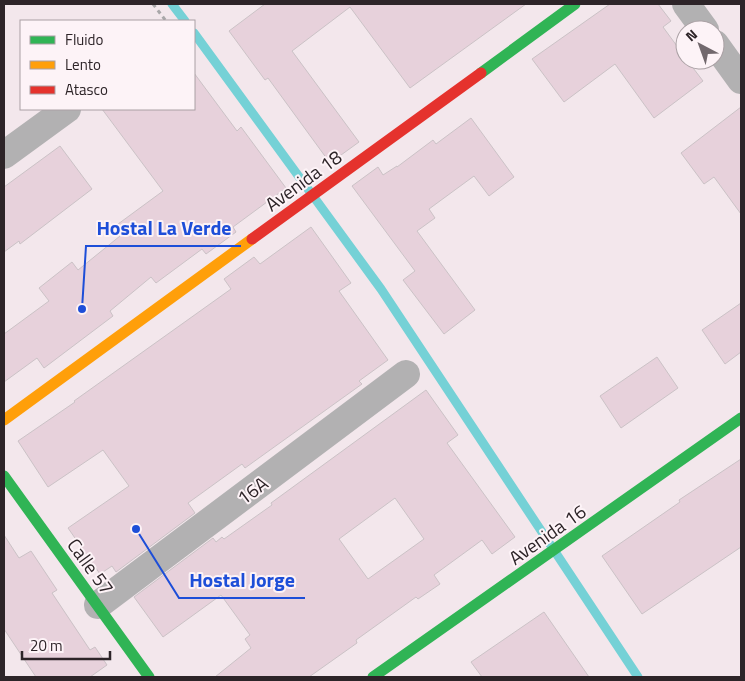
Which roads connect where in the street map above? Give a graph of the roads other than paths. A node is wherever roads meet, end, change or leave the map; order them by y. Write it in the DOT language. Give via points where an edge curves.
graph roads {
  1 [pos="575,4"];
  2 [pos="686,4"];
  3 [pos="698,20"];
  4 [pos="725,58"];
  5 [pos="741,80"];
  6 [pos="66,110"];
  7 [pos="4,155"];
  8 [pos="406,374"];
  9 [pos="741,418"];
  10 [pos="4,420"];
  11 [pos="4,476"];
  12 [pos="98,605"];
  13 [pos="149,677"];
  14 [pos="373,677"];
  1 -- 10 [label="street, Avenida 18"];
  2 -- 3 [label="street"];
  4 -- 5 [label="street"];
  6 -- 7 [label="street"];
  8 -- 12 [label="street, 16A"];
  9 -- 14 [label="street, Avenida 16"];
  11 -- 12 [label="street, Calle 57"];
  12 -- 13 [label="street, Calle 57"];
}
